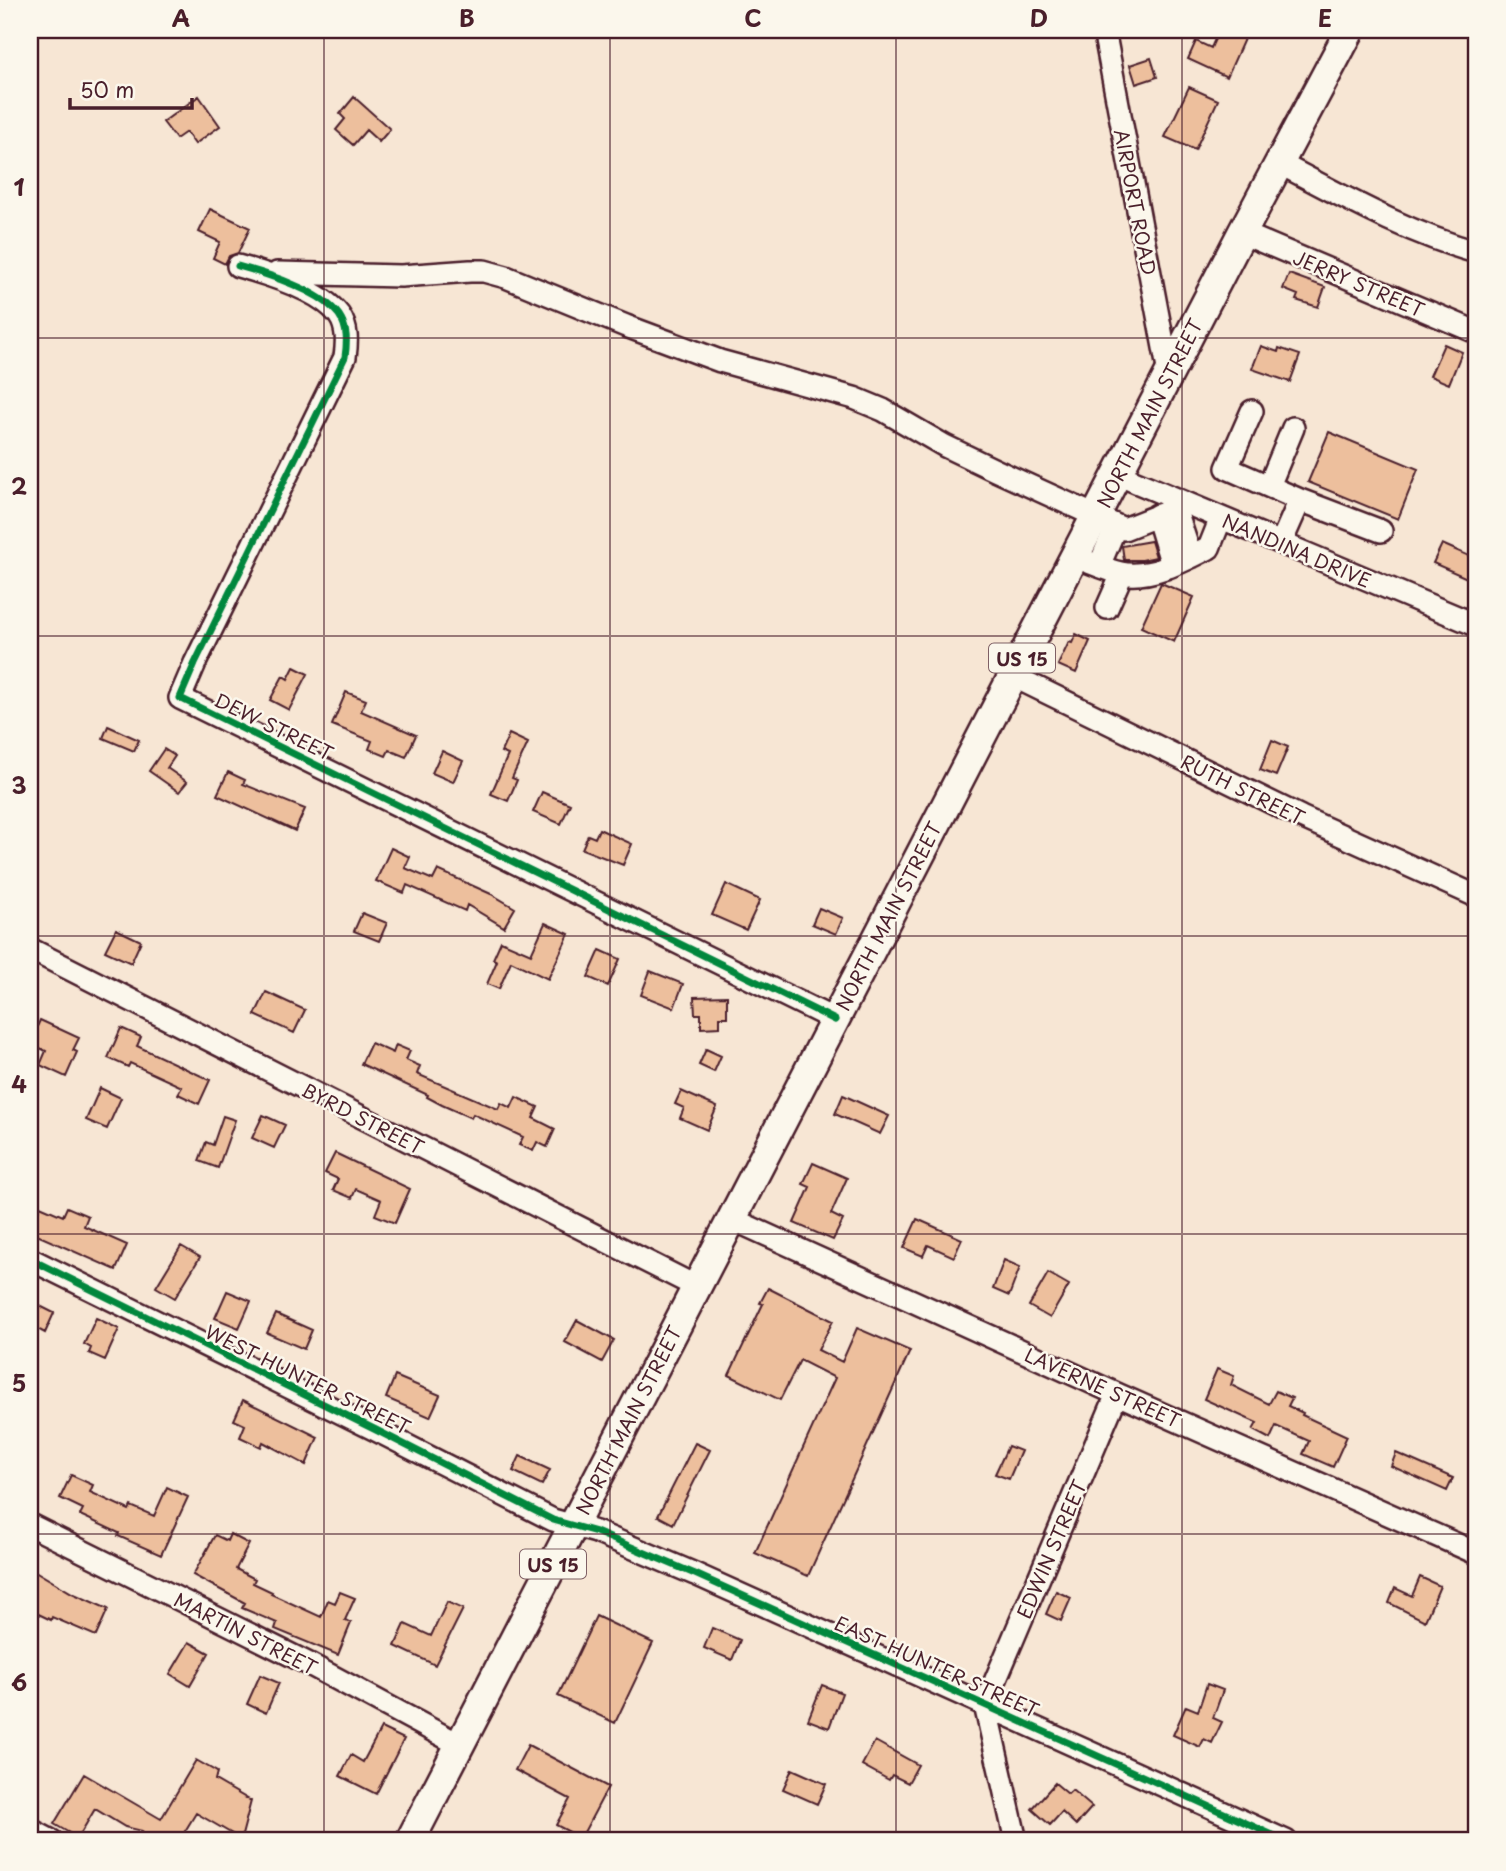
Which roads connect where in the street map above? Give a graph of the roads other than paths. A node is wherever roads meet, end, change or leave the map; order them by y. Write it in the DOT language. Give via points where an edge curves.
graph roads {
  1 [pos="1104,30"];
  2 [pos="1350,30"];
  3 [pos="1279,163"];
  4 [pos="1242,233"];
  5 [pos="1476,252"];
  6 [pos="238,266"];
  7 [pos="264,273"];
  8 [pos="1476,332"];
  9 [pos="1169,374"];
  10 [pos="1252,411"];
  11 [pos="1293,428"];
  12 [pos="1117,474"];
  13 [pos="1269,486"];
  14 [pos="1300,500"];
  15 [pos="1173,509"];
  16 [pos="1221,517"];
  17 [pos="1106,521"];
  18 [pos="1381,531"];
  19 [pos="1281,543"];
  20 [pos="1087,561"];
  21 [pos="1181,561"];
  22 [pos="1122,574"];
  23 [pos="1107,608"];
  24 [pos="1476,625"];
  25 [pos="1013,676"];
  26 [pos="1476,896"];
  27 [pos="30,949"];
  28 [pos="835,1020"];
  29 [pos="732,1219"];
  30 [pos="30,1259"];
  31 [pos="696,1287"];
  32 [pos="1118,1394"];
  33 [pos="30,1525"];
  34 [pos="573,1526"];
  35 [pos="1476,1553"];
  36 [pos="985,1705"];
  37 [pos="460,1745"];
  38 [pos="31,1834"];
  39 [pos="52,1841"];
  40 [pos="410,1841"];
  41 [pos="1016,1841"];
  42 [pos="1286,1841"];
  1 -- 9 [label="street, AIRPORT ROAD"];
  2 -- 3 [label="main road, NORTH MAIN STREET / US 15"];
  3 -- 4 [label="main road, NORTH MAIN STREET / US 15"];
  3 -- 5 [label="street" via="1444,244"];
  4 -- 8 [label="street, JERRY STREET"];
  4 -- 9 [label="main road, NORTH MAIN STREET / US 15"];
  6 -- 7 [label="street, DEW STREET"];
  7 -- 17 [label="street" via="401,276 484,271 506,277 720,361 854,398"];
  7 -- 28 [label="street, DEW STREET" via="327,304 343,322 348,342 345,357 180,698"];
  9 -- 12 [label="main road, NORTH MAIN STREET / US 15"];
  10 -- 13 [label="street" via="1227,468"];
  11 -- 13 [label="street"];
  12 -- 15 [label="street, NANDINA DRIVE"];
  12 -- 17 [label="main road, NORTH MAIN STREET / US 15"];
  13 -- 14 [label="street"];
  14 -- 18 [label="street"];
  14 -- 19 [label="street"];
  15 -- 16 [label="street, NANDINA DRIVE"];
  15 -- 17 [label="street" via="1124,529"];
  15 -- 21 [label="street"];
  16 -- 19 [label="street, NANDINA DRIVE"];
  16 -- 21 [label="street" via="1209,548"];
  17 -- 20 [label="main road, NORTH MAIN STREET / US 15"];
  19 -- 24 [label="street, NANDINA DRIVE"];
  20 -- 22 [label="street"];
  20 -- 25 [label="main road, NORTH MAIN STREET / US 15"];
  21 -- 22 [label="street" via="1142,574"];
  22 -- 23 [label="street"];
  25 -- 26 [label="street, RUTH STREET" via="1301,817"];
  25 -- 28 [label="main road, NORTH MAIN STREET / US 15"];
  27 -- 31 [label="street, BYRD STREET"];
  28 -- 29 [label="main road, NORTH MAIN STREET / US 15"];
  29 -- 31 [label="main road, NORTH MAIN STREET / US 15"];
  29 -- 32 [label="street, LAVERNE STREET"];
  30 -- 34 [label="street, WEST HUNTER STREET"];
  31 -- 34 [label="main road, NORTH MAIN STREET / US 15"];
  32 -- 35 [label="street, LAVERNE STREET"];
  32 -- 36 [label="street, EDWIN STREET"];
  33 -- 37 [label="street, MARTIN STREET"];
  34 -- 36 [label="street, EAST HUNTER STREET" via="695,1574"];
  34 -- 37 [label="main road, NORTH MAIN STREET / US 15"];
  36 -- 41 [label="street"];
  36 -- 42 [label="street, EAST HUNTER STREET"];
  37 -- 40 [label="main road, NORTH MAIN STREET / US 15"];
  38 -- 39 [label="street"];
}
